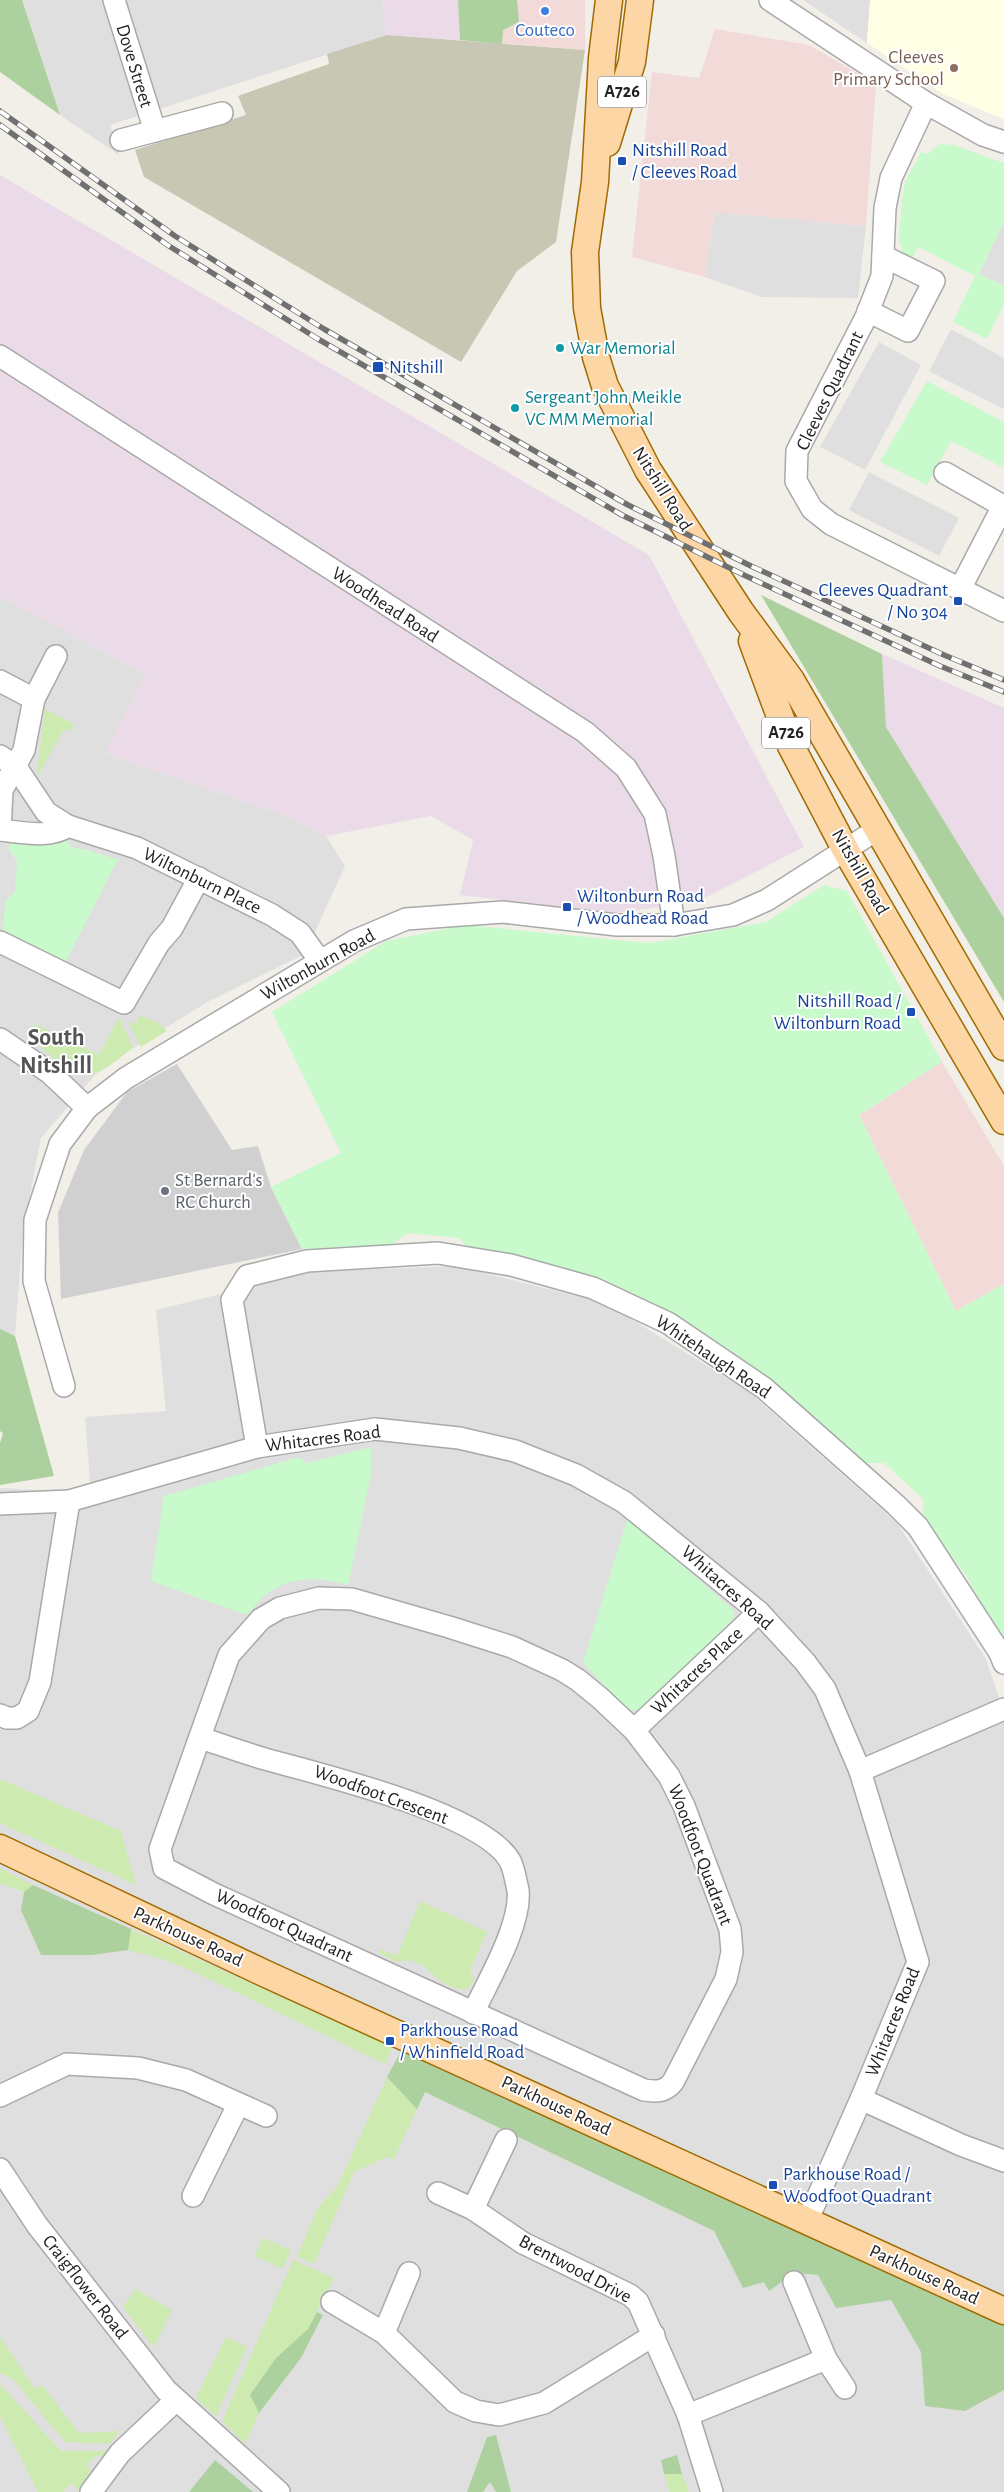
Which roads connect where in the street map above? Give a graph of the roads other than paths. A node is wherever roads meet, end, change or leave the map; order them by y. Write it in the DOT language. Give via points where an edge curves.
graph roads {
  1 [pos="114,0"];
  2 [pos="609,0"];
  3 [pos="640,0"];
  4 [pos="770,0"];
  5 [pos="926,104"];
  6 [pos="222,113"];
  7 [pos="154,131"];
  8 [pos="121,140"];
  9 [pos="1004,142"];
  10 [pos="595,182"];
  11 [pos="883,256"];
  12 [pos="868,312"];
  13 [pos="0,356"];
  14 [pos="945,474"];
  15 [pos="960,589"];
  16 [pos="1004,611"];
  17 [pos="741,612"];
  18 [pos="56,656"];
  19 [pos="0,682"];
  20 [pos="34,698"];
  21 [pos="8,761"];
  22 [pos="68,826"];
  23 [pos="878,828"];
  24 [pos="0,830"];
  25 [pos="845,849"];
  26 [pos="199,878"];
  27 [pos="674,925"];
  28 [pos="0,942"];
  29 [pos="320,961"];
  30 [pos="0,1039"];
  31 [pos="1004,1047"];
  32 [pos="87,1108"];
  33 [pos="1004,1121"];
  34 [pos="64,1386"];
  35 [pos="257,1447"];
  36 [pos="69,1501"];
  37 [pos="0,1504"];
  38 [pos="759,1612"];
  39 [pos="1004,1663"];
  40 [pos="1004,1709"];
  41 [pos="0,1715"];
  42 [pos="634,1730"];
  43 [pos="201,1738"];
  44 [pos="860,1771"];
  45 [pos="0,1848"];
  46 [pos="473,2013"];
  47 [pos="0,2096"];
  48 [pos="862,2099"];
  49 [pos="238,2105"];
  50 [pos="266,2116"];
  51 [pos="506,2140"];
  52 [pos="1004,2161"];
  53 [pos="0,2169"];
  54 [pos="438,2193"];
  55 [pos="193,2196"];
  56 [pos="473,2209"];
  57 [pos="807,2221"];
  58 [pos="409,2273"];
  59 [pos="794,2282"];
  60 [pos="332,2302"];
  61 [pos="1004,2311"];
  62 [pos="384,2333"];
  63 [pos="654,2335"];
  64 [pos="826,2359"];
  65 [pos="845,2388"];
  66 [pos="175,2401"];
  67 [pos="688,2415"];
  68 [pos="91,2492"];
  69 [pos="279,2492"];
  70 [pos="712,2492"];
  1 -- 7 [label="street, Dove Street"];
  2 -- 10 [label="main road, Nitshill Road / A726" via="602,58"];
  3 -- 10 [label="main road, Nitshill Road / A726" via="632,62"];
  4 -- 5 [label="street"];
  5 -- 9 [label="street" via="983,135"];
  5 -- 11 [label="street, Cleeves Quadrant" via="891,178 885,208"];
  6 -- 7 [label="street, Dove Street"];
  7 -- 8 [label="street, Dove Street"];
  10 -- 17 [label="main road, Nitshill Road / A726" via="586,252 586,291 596,357 605,386 648,470"];
  11 -- 12 [label="street, Cleeves Quadrant" via="882,276"];
  11 -- 12 [label="street, Cleeves Quadrant" via="934,281 908,331"];
  12 -- 15 [label="street, Cleeves Quadrant" via="798,451 796,481 812,509 831,524"];
  13 -- 27 [label="street, Woodhead Road" via="585,732 626,768 655,814"];
  14 -- 15 [label="street" via="1003,506"];
  15 -- 16 [label="street, Cleeves Quadrant"];
  17 -- 23 [label="main road, Nitshill Road / A726" via="791,680"];
  17 -- 25 [label="main road, Nitshill Road / A726" via="791,746"];
  18 -- 20 [label="street"];
  19 -- 20 [label="street"];
  20 -- 21 [label="street" via="24,750"];
  21 -- 22 [label="street, Wiltonburn Place" via="46,812"];
  21 -- 24 [label="street" via="8,776 2,790"];
  22 -- 24 [label="street" via="57,832"];
  22 -- 26 [label="street, Wiltonburn Place" via="137,848"];
  23 -- 25 [label="street, Wiltonburn Road"];
  23 -- 31 [label="main road, Nitshill Road / A726"];
  25 -- 27 [label="street, Wiltonburn Road" via="767,900 733,915"];
  25 -- 33 [label="main road, Nitshill Road / A726"];
  26 -- 28 [label="street" via="172,928 159,943 124,1003"];
  26 -- 29 [label="street, Wiltonburn Place" via="272,915 300,934"];
  27 -- 29 [label="street, Wiltonburn Road" via="617,926 503,912 406,919 354,941"];
  29 -- 32 [label="street, Wiltonburn Road" via="126,1078"];
  30 -- 32 [label="street" via="50,1073"];
  32 -- 34 [label="street, Wiltonburn Road" via="60,1144 36,1220 34,1281"];
  35 -- 36 [label="street, Whitacres Road"];
  35 -- 38 [label="street, Whitacres Road" via="375,1429 459,1438 515,1451 576,1475 624,1502"];
  35 -- 39 [label="street, Whitehaugh Road" via="232,1300 248,1276 307,1261 438,1253 511,1265 584,1285 668,1323 764,1388 896,1505 918,1527"];
  36 -- 37 [label="street, Whitacres Road"];
  36 -- 41 [label="street" via="40,1682 28,1711 16,1718"];
  38 -- 42 [label="street, Whitacres Place"];
  38 -- 44 [label="street, Whitacres Road" via="825,1690"];
  40 -- 44 [label="street"];
  42 -- 43 [label="street, Woodfoot Quadrant" via="578,1680 512,1647 352,1600 319,1598 280,1608 261,1619 243,1636 229,1655"];
  42 -- 46 [label="street, Woodfoot Quadrant" via="669,1776 684,1806 730,1929 732,1952 726,1979 673,2082 667,2089 656,2092 644,2090"];
  43 -- 46 [label="street, Woodfoot Quadrant" via="160,1849 164,1868"];
  43 -- 46 [label="street, Woodfoot Crescent" via="364,1786 436,1812 495,1844 511,1861 518,1891 516,1920"];
  44 -- 48 [label="street, Whitacres Road" via="918,1962"];
  45 -- 57 [label="main road, Parkhouse Road" via="266,1974"];
  47 -- 49 [label="street" via="67,2064 148,2070 186,2080"];
  48 -- 52 [label="street" via="961,2145"];
  48 -- 57 [label="street, Whitacres Road"];
  49 -- 50 [label="street"];
  49 -- 55 [label="street"];
  51 -- 56 [label="street"];
  53 -- 66 [label="street, Craigflower Road" via="37,2225"];
  54 -- 56 [label="street, Brentwood Drive"];
  56 -- 63 [label="street, Brentwood Drive" via="523,2244 630,2295 643,2310"];
  57 -- 61 [label="main road, Parkhouse Road"];
  58 -- 62 [label="street"];
  59 -- 64 [label="street"];
  60 -- 62 [label="street"];
  62 -- 63 [label="street" via="456,2402 476,2411 499,2415 544,2403"];
  63 -- 67 [label="street, Brentwood Drive"];
  64 -- 65 [label="street"];
  64 -- 67 [label="street"];
  66 -- 68 [label="street" via="120,2453"];
  66 -- 69 [label="street, Craigflower Road"];
  67 -- 70 [label="street, Brentwood Drive"];
}
